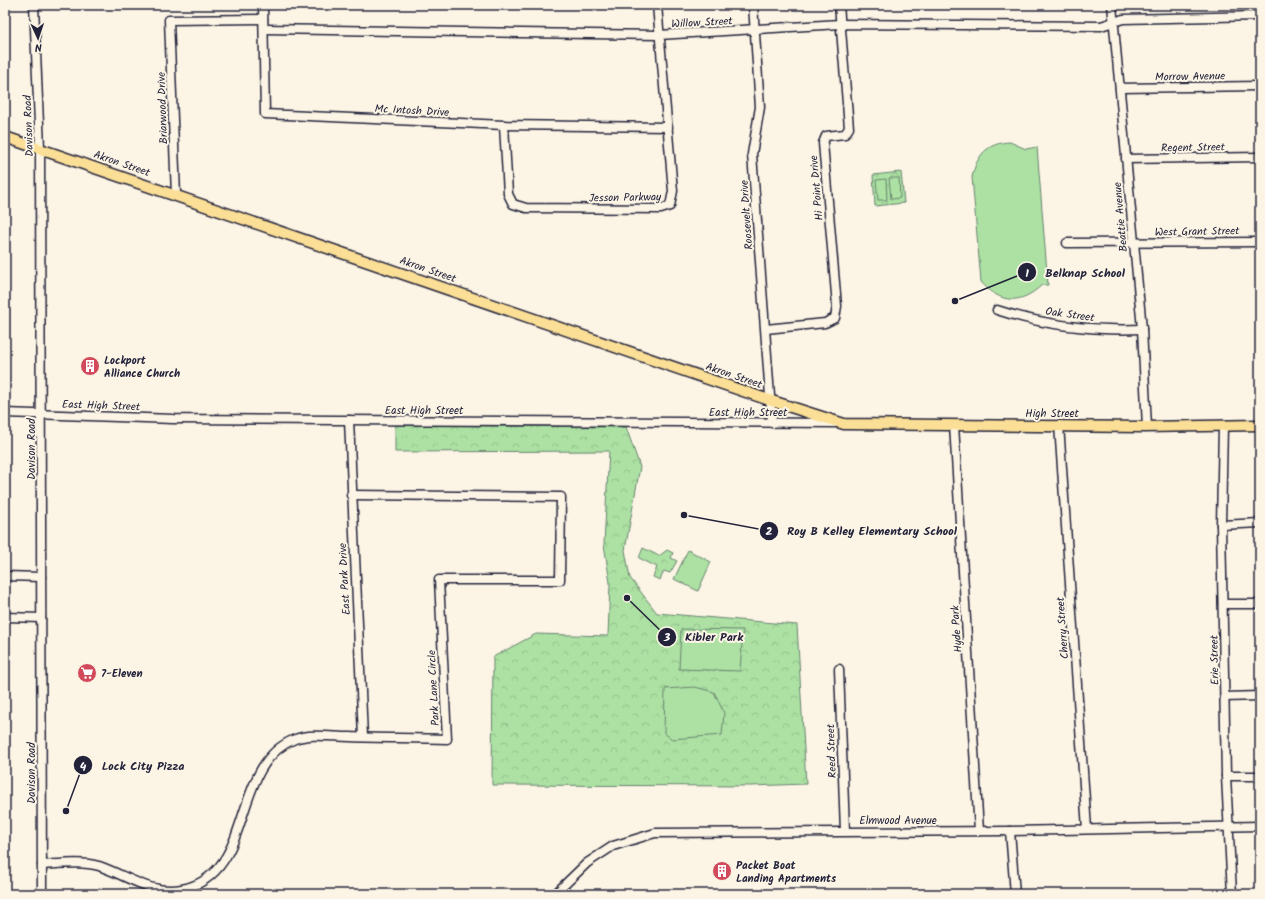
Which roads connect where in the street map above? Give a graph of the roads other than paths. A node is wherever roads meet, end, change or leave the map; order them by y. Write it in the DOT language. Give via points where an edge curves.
graph roads {
  1 [pos="34,5"];
  2 [pos="263,5"];
  3 [pos="657,5"];
  4 [pos="752,5"];
  5 [pos="839,5"];
  6 [pos="1112,5"];
  7 [pos="1260,16"];
  8 [pos="263,19"];
  9 [pos="1114,23"];
  10 [pos="840,24"];
  11 [pos="264,29"];
  12 [pos="754,30"];
  13 [pos="660,35"];
  14 [pos="1260,86"];
  15 [pos="1120,88"];
  16 [pos="504,125"];
  17 [pos="668,127"];
  18 [pos="5,137"];
  19 [pos="40,148"];
  20 [pos="1260,157"];
  21 [pos="1126,159"];
  22 [pos="176,195"];
  23 [pos="1260,242"];
  24 [pos="1067,243"];
  25 [pos="1134,243"];
  26 [pos="998,310"];
  27 [pos="766,329"];
  28 [pos="1142,329"];
  29 [pos="772,401"];
  30 [pos="5,413"];
  31 [pos="42,414"];
  32 [pos="349,420"];
  33 [pos="772,423"];
  34 [pos="844,424"];
  35 [pos="954,425"];
  36 [pos="1059,425"];
  37 [pos="1260,425"];
  38 [pos="1223,426"];
  39 [pos="1147,427"];
  40 [pos="351,495"];
  41 [pos="1260,523"];
  42 [pos="1222,525"];
  43 [pos="5,576"];
  44 [pos="41,577"];
  45 [pos="1223,604"];
  46 [pos="1260,604"];
  47 [pos="5,617"];
  48 [pos="41,618"];
  49 [pos="839,670"];
  50 [pos="1260,696"];
  51 [pos="1225,697"];
  52 [pos="363,737"];
  53 [pos="1226,776"];
  54 [pos="1260,776"];
  55 [pos="1227,826"];
  56 [pos="1260,826"];
  57 [pos="1087,829"];
  58 [pos="845,831"];
  59 [pos="979,831"];
  60 [pos="1010,831"];
  61 [pos="42,865"];
  62 [pos="42,894"];
  63 [pos="555,894"];
  64 [pos="1015,894"];
  65 [pos="1232,894"];
  1 -- 19 [label="street, Davison Road"];
  2 -- 8 [label="street, Mc Intosh Drive"];
  3 -- 13 [label="street, Jesson Parkway"];
  4 -- 12 [label="street, Roosevelt Drive"];
  5 -- 10 [label="street, Hi Point Drive"];
  6 -- 9 [label="street, Beattie Avenue"];
  7 -- 9 [label="street, Willow Street" via="1123,19"];
  8 -- 11 [label="street, Mc Intosh Drive"];
  8 -- 22 [label="street, Briarwood Drive" via="169,20"];
  9 -- 10 [label="street, Willow Street" via="1101,26"];
  9 -- 15 [label="street, Beattie Avenue"];
  10 -- 12 [label="street, Willow Street"];
  10 -- 27 [label="street, Hi Point Drive" via="849,128 845,134 826,136 823,143 837,306 835,318 825,322"];
  11 -- 13 [label="street, Willow Street"];
  11 -- 16 [label="street, Mc Intosh Drive" via="265,114"];
  12 -- 13 [label="street, Willow Street"];
  12 -- 27 [label="street, Roosevelt Drive" via="760,107 752,154"];
  13 -- 17 [label="street, Jesson Parkway"];
  14 -- 15 [label="street, Morrow Avenue"];
  15 -- 21 [label="street, Beattie Avenue"];
  16 -- 17 [label="street, Mc Intosh Drive"];
  16 -- 17 [label="street, Jesson Parkway" via="508,194 513,204 526,208 661,209 670,206 673,191"];
  18 -- 19 [label="main road, Akron Street"];
  19 -- 22 [label="main road, Akron Street"];
  19 -- 31 [label="street, Davison Road"];
  20 -- 21 [label="street, Regent Street"];
  21 -- 25 [label="street, Beattie Avenue"];
  22 -- 29 [label="main road, Akron Street"];
  23 -- 25 [label="street, West Grant Street"];
  24 -- 25 [label="street, West Grant Street"];
  25 -- 28 [label="street, Beattie Avenue"];
  26 -- 28 [label="street, Oak Street" via="1070,326 1111,330"];
  27 -- 29 [label="street, Roosevelt Drive"];
  28 -- 39 [label="street, Beattie Avenue"];
  29 -- 33 [label="street, Roosevelt Drive"];
  29 -- 34 [label="main road, Akron Street"];
  30 -- 31 [label="street, East High Street"];
  31 -- 32 [label="street, East High Street"];
  31 -- 44 [label="street, Davison Road"];
  32 -- 33 [label="street, East High Street"];
  32 -- 40 [label="street, East Park Drive"];
  33 -- 34 [label="street, East High Street"];
  34 -- 35 [label="main road, High Street"];
  35 -- 36 [label="main road, High Street"];
  35 -- 59 [label="street, Hyde Park"];
  36 -- 39 [label="main road, High Street"];
  36 -- 57 [label="street, Cherry Street"];
  37 -- 38 [label="main road, High Street"];
  38 -- 39 [label="main road, High Street"];
  38 -- 42 [label="street, Erie Street"];
  40 -- 52 [label="street, East Park Drive"];
  40 -- 52 [label="street, Park Lane Circle" via="561,496 560,580 439,580 447,739"];
  41 -- 42 [label="street"];
  42 -- 45 [label="street, Erie Street"];
  43 -- 44 [label="street"];
  44 -- 48 [label="street, Davison Road"];
  45 -- 46 [label="street"];
  45 -- 51 [label="street, Erie Street"];
  47 -- 48 [label="street"];
  48 -- 61 [label="street, Davison Road"];
  49 -- 58 [label="street, Reed Street"];
  50 -- 51 [label="street"];
  51 -- 53 [label="street, Erie Street"];
  52 -- 61 [label="street, Park Lane Circle" via="319,736 296,739 271,754 255,781 229,855 202,882 183,889 158,891 98,866"];
  53 -- 54 [label="street"];
  53 -- 55 [label="street, Erie Street"];
  55 -- 56 [label="street, Elmwood Avenue"];
  55 -- 57 [label="street, Elmwood Avenue"];
  55 -- 65 [label="street, Erie Street"];
  57 -- 60 [label="street, Elmwood Avenue"];
  58 -- 59 [label="street, Elmwood Avenue"];
  58 -- 63 [label="street, Elmwood Avenue" via="655,833 613,846 587,863"];
  59 -- 60 [label="street, Elmwood Avenue"];
  60 -- 64 [label="street"];
  61 -- 62 [label="street, Davison Road"];
}
